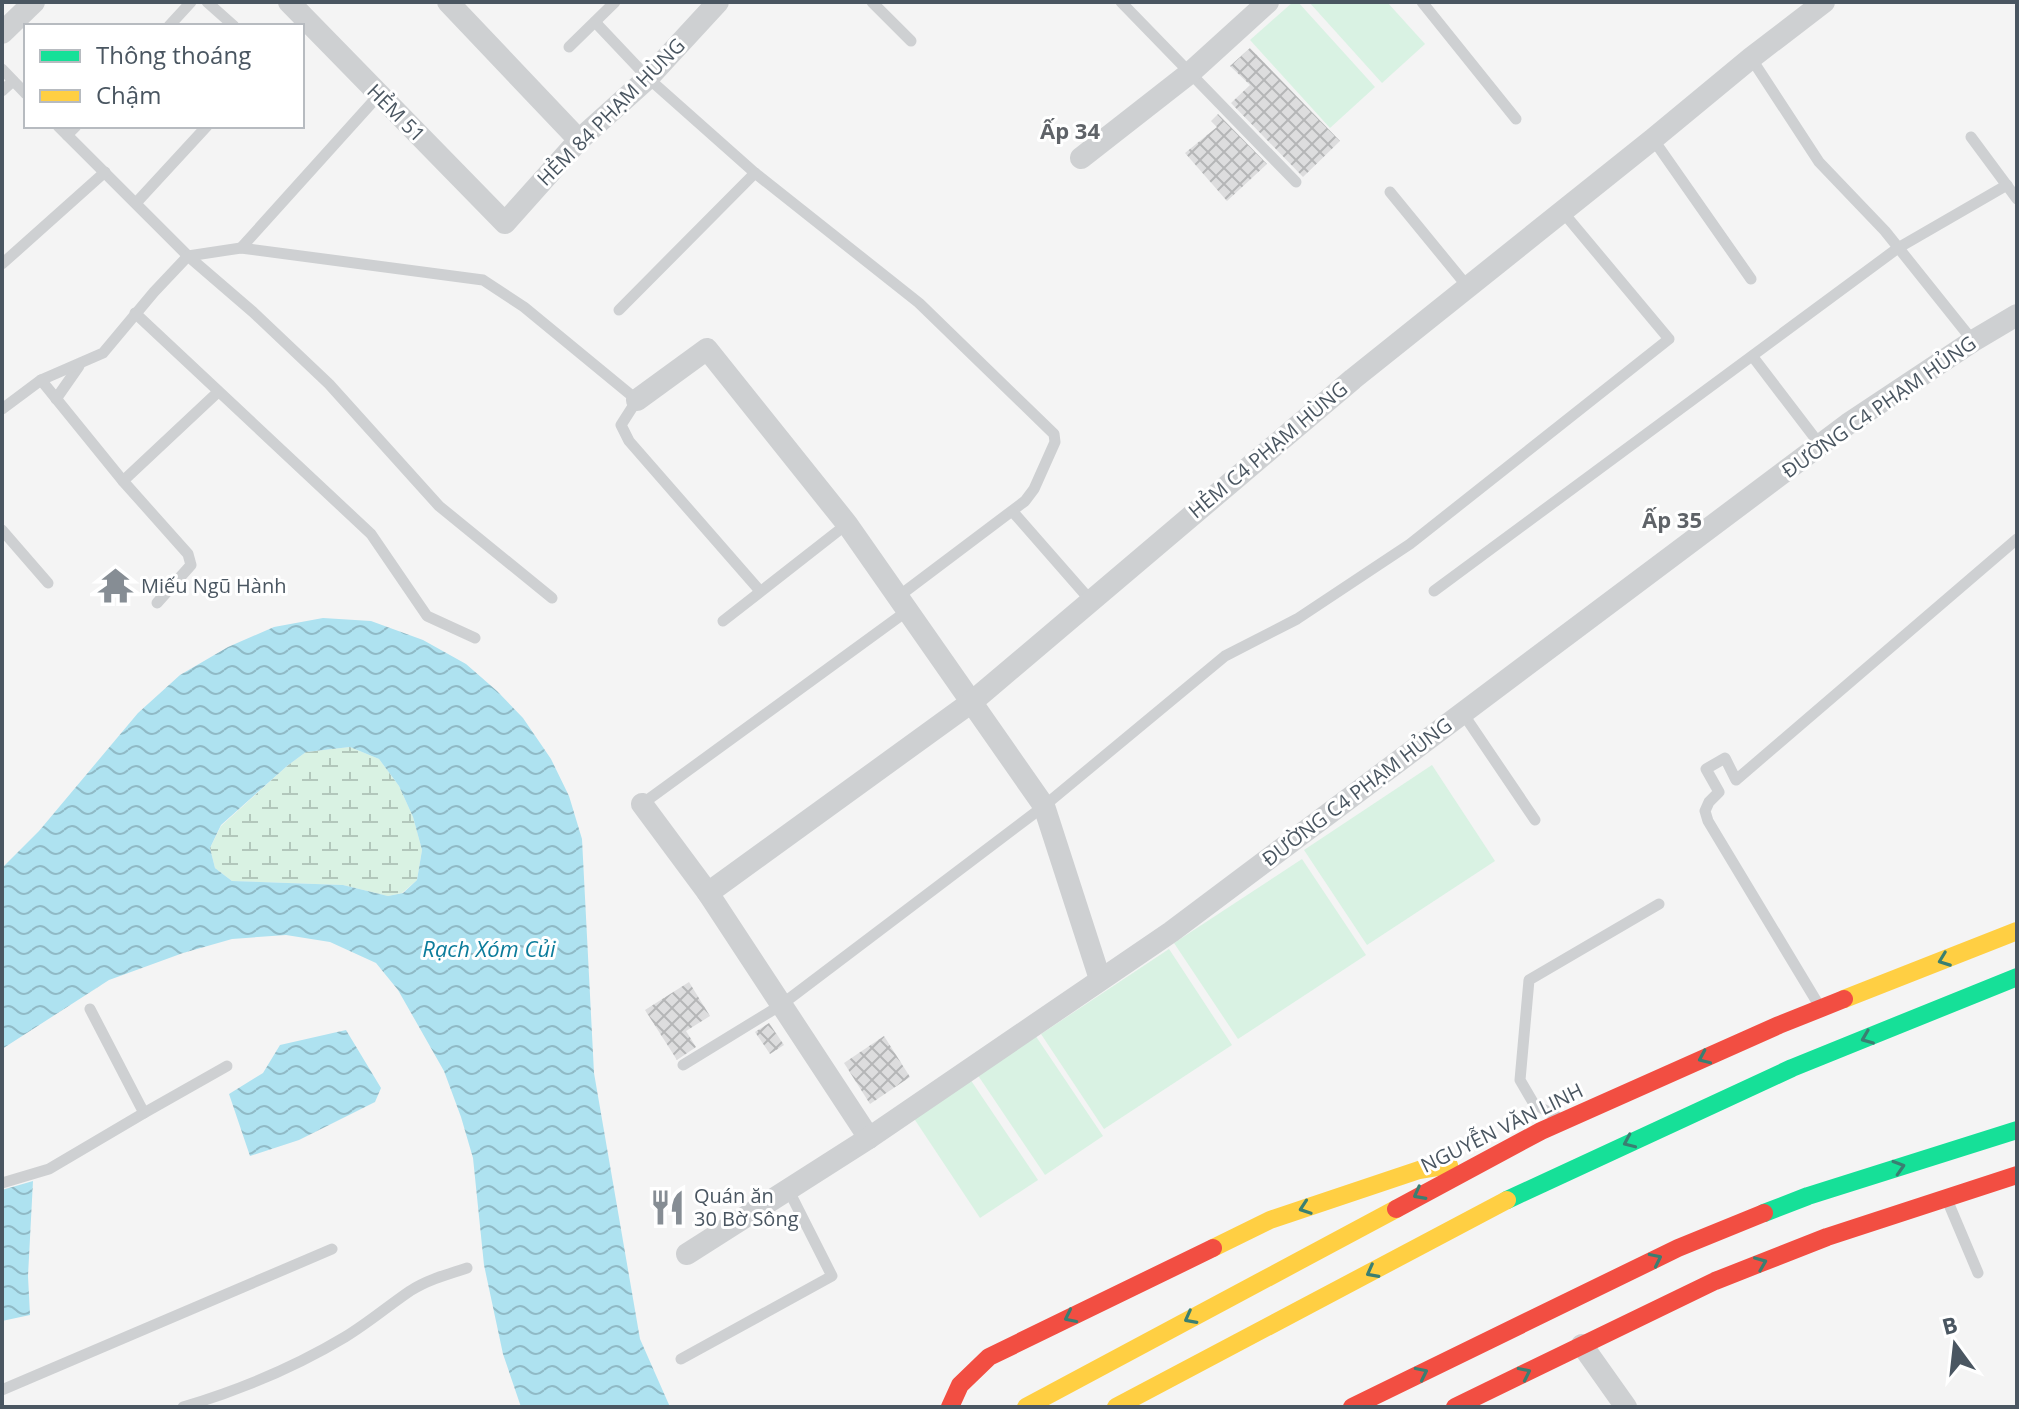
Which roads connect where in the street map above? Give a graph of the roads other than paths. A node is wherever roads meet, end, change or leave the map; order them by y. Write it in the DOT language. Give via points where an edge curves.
graph roads {
  1 [pos="34,2"];
  2 [pos="191,2"];
  3 [pos="207,2"];
  4 [pos="289,2"];
  5 [pos="448,2"];
  6 [pos="615,2"];
  7 [pos="718,2"];
  8 [pos="872,2"];
  9 [pos="1121,2"];
  10 [pos="1268,2"];
  11 [pos="1422,2"];
  12 [pos="1821,3"];
  13 [pos="595,22"];
  14 [pos="171,24"];
  15 [pos="232,24"];
  16 [pos="303,24"];
  17 [pos="305,27"];
  18 [pos="2,33"];
  19 [pos="911,41"];
  20 [pos="569,47"];
  21 [pos="1751,58"];
  22 [pos="2,69"];
  23 [pos="1191,72"];
  24 [pos="648,78"];
  25 [pos="13,81"];
  26 [pos="2,91"];
  27 [pos="24,92"];
  28 [pos="378,96"];
  29 [pos="1516,119"];
  30 [pos="205,128"];
  31 [pos="71,131"];
  32 [pos="1971,137"];
  33 [pos="1653,139"];
  34 [pos="579,140"];
  35 [pos="1081,158"];
  36 [pos="105,172"];
  37 [pos="755,173"];
  38 [pos="1296,182"];
  39 [pos="2007,185"];
  40 [pos="1390,192"];
  41 [pos="2017,199"];
  42 [pos="136,203"];
  43 [pos="1561,210"];
  44 [pos="505,223"];
  45 [pos="241,248"];
  46 [pos="1898,248"];
  47 [pos="188,256"];
  48 [pos="2,264"];
  49 [pos="1751,279"];
  50 [pos="1467,286"];
  51 [pos="619,310"];
  52 [pos="135,313"];
  53 [pos="2017,315"];
  54 [pos="1973,341"];
  55 [pos="1753,357"];
  56 [pos="80,364"];
  57 [pos="41,380"];
  58 [pos="218,392"];
  59 [pos="56,399"];
  60 [pos="637,400"];
  61 [pos="2,409"];
  62 [pos="1821,446"];
  63 [pos="123,481"];
  64 [pos="1013,512"];
  65 [pos="847,524"];
  66 [pos="4,534"];
  67 [pos="2017,539"];
  68 [pos="48,583"];
  69 [pos="760,591"];
  70 [pos="1434,591"];
  71 [pos="552,598"];
  72 [pos="1091,601"];
  73 [pos="157,603"];
  74 [pos="903,603"];
  75 [pos="723,621"];
  76 [pos="475,638"];
  77 [pos="973,701"];
  78 [pos="1462,712"];
  79 [pos="642,804"];
  80 [pos="1044,806"];
  81 [pos="1535,820"];
  82 [pos="708,893"];
  83 [pos="1659,904"];
  84 [pos="2017,931"];
  85 [pos="2017,977"];
  86 [pos="1100,979"];
  87 [pos="781,1005"];
  88 [pos="1821,1008"];
  89 [pos="90,1009"];
  90 [pos="683,1065"];
  91 [pos="227,1066"];
  92 [pos="144,1113"];
  93 [pos="1563,1121"];
  94 [pos="2017,1130"];
  95 [pos="869,1138"];
  96 [pos="1488,1157"];
  97 [pos="2017,1175"];
  98 [pos="2,1183"];
  99 [pos="789,1191"];
  100 [pos="1946,1198"];
  101 [pos="332,1249"];
  102 [pos="687,1254"];
  103 [pos="467,1268"];
  104 [pos="1978,1273"];
  105 [pos="1582,1345"];
  106 [pos="681,1359"];
  107 [pos="2,1390"];
  108 [pos="183,1407"];
  109 [pos="950,1407"];
  110 [pos="1026,1407"];
  111 [pos="1116,1407"];
  112 [pos="1352,1407"];
  113 [pos="1455,1407"];
  114 [pos="1626,1407"];
  1 -- 18 [label="street"];
  2 -- 14 [label="lane"];
  3 -- 15 [label="lane"];
  4 -- 16 [label="street, HẺM 51"];
  5 -- 34 [label="street"];
  6 -- 13 [label="lane"];
  7 -- 24 [label="street, HẺM 84 PHẠM HÙNG"];
  8 -- 19 [label="lane"];
  9 -- 23 [label="lane"];
  10 -- 23 [label="street"];
  11 -- 29 [label="lane"];
  12 -- 21 [label="street, HẺM C4 PHẠM HÙNG"];
  13 -- 20 [label="lane"];
  13 -- 24 [label="lane"];
  17 -- 28 [label="street, HẺM 51"];
  21 -- 33 [label="street, HẺM C4 PHẠM HÙNG"];
  21 -- 46 [label="lane" via="1819,162"];
  22 -- 25 [label="lane"];
  23 -- 35 [label="street"];
  23 -- 38 [label="lane"];
  24 -- 34 [label="street, HẺM 84 PHẠM HÙNG"];
  24 -- 37 [label="lane"];
  25 -- 26 [label="lane"];
  25 -- 27 [label="lane"];
  28 -- 44 [label="street, HẺM 51"];
  28 -- 45 [label="lane"];
  30 -- 42 [label="lane"];
  31 -- 36 [label="lane"];
  32 -- 39 [label="lane"];
  33 -- 43 [label="street, HẺM C4 PHẠM HÙNG"];
  33 -- 49 [label="lane"];
  34 -- 44 [label="street, HẺM 84 PHẠM HÙNG"];
  36 -- 42 [label="lane"];
  36 -- 48 [label="lane"];
  37 -- 51 [label="lane"];
  37 -- 64 [label="lane" via="919,303 1054,434 1034,489"];
  39 -- 41 [label="lane"];
  39 -- 46 [label="lane"];
  40 -- 50 [label="lane"];
  42 -- 47 [label="lane"];
  43 -- 50 [label="street, HẺM C4 PHẠM HÙNG"];
  43 -- 80 [label="lane" via="1669,339 1410,544 1297,619 1225,656"];
  45 -- 47 [label="lane"];
  45 -- 60 [label="lane" via="483,280"];
  46 -- 54 [label="lane"];
  46 -- 55 [label="lane"];
  47 -- 52 [label="lane"];
  47 -- 71 [label="lane" via="329,384 439,506"];
  50 -- 72 [label="street, HẺM C4 PHẠM HÙNG"];
  52 -- 56 [label="lane" via="103,353"];
  52 -- 58 [label="lane"];
  53 -- 54 [label="street, ĐƯỜNG C4 PHẠM HỦNG"];
  54 -- 62 [label="street, ĐƯỜNG C4 PHẠM HỦNG"];
  55 -- 62 [label="lane"];
  55 -- 70 [label="lane"];
  56 -- 57 [label="lane"];
  56 -- 59 [label="lane"];
  57 -- 59 [label="lane"];
  57 -- 61 [label="lane"];
  58 -- 63 [label="lane"];
  58 -- 76 [label="lane" via="371,534 427,616"];
  59 -- 63 [label="lane"];
  60 -- 65 [label="street" via="707,349"];
  60 -- 69 [label="lane" via="621,425 629,441"];
  62 -- 78 [label="street, ĐƯỜNG C4 PHẠM HỦNG"];
  63 -- 73 [label="lane" via="190,560"];
  64 -- 72 [label="lane"];
  64 -- 74 [label="lane"];
  65 -- 69 [label="lane"];
  65 -- 74 [label="street"];
  66 -- 68 [label="lane"];
  67 -- 88 [label="lane" via="1736,780 1725,758 1706,769 1719,792 1705,811 1708,821"];
  69 -- 75 [label="lane"];
  72 -- 77 [label="street, HẺM C4 PHẠM HÙNG"];
  74 -- 77 [label="street"];
  74 -- 79 [label="lane"];
  77 -- 80 [label="street"];
  77 -- 82 [label="street, HẺM C4 PHẠM HÙNG"];
  78 -- 81 [label="lane"];
  78 -- 86 [label="street, ĐƯỜNG C4 PHẠM HỦNG" via="1171,932"];
  79 -- 82 [label="street"];
  80 -- 86 [label="street"];
  80 -- 87 [label="lane"];
  82 -- 87 [label="street"];
  83 -- 93 [label="lane" via="1529,980 1520,1080 1534,1104"];
  84 -- 88 [label="main road, NGUYỄN VĂN LINH, one-way"];
  85 -- 111 [label="main road, one-way" via="1792,1068 1539,1183"];
  86 -- 95 [label="street, ĐƯỜNG C4 PHẠM HỦNG"];
  87 -- 90 [label="lane"];
  87 -- 95 [label="street"];
  88 -- 93 [label="main road, NGUYỄN VĂN LINH, one-way"];
  89 -- 92 [label="lane"];
  91 -- 92 [label="lane"];
  92 -- 98 [label="lane" via="49,1169"];
  93 -- 96 [label="main road, NGUYỄN VĂN LINH"];
  112 -- 94 [label="main road, one-way" via="1678,1248 1808,1196"];
  95 -- 99 [label="street, ĐƯỜNG C4 PHẠM HỦNG"];
  96 -- 109 [label="main road, one-way" via="1405,1175 1270,1220 1217,1244 989,1357 967,1375"];
  96 -- 110 [label="main road, NGUYỄN VĂN LINH, one-way"];
  97 -- 100 [label="main road"];
  99 -- 102 [label="street, ĐƯỜNG C4 PHẠM HỦNG"];
  99 -- 106 [label="lane" via="832,1276"];
  100 -- 104 [label="lane"];
  105 -- 100 [label="main road, one-way" via="1715,1281"];
  101 -- 107 [label="lane"];
  103 -- 108 [label="lane" via="411,1290 346,1336 270,1376"];
  113 -- 105 [label="main road, one-way"];
  105 -- 114 [label="street"];
}
